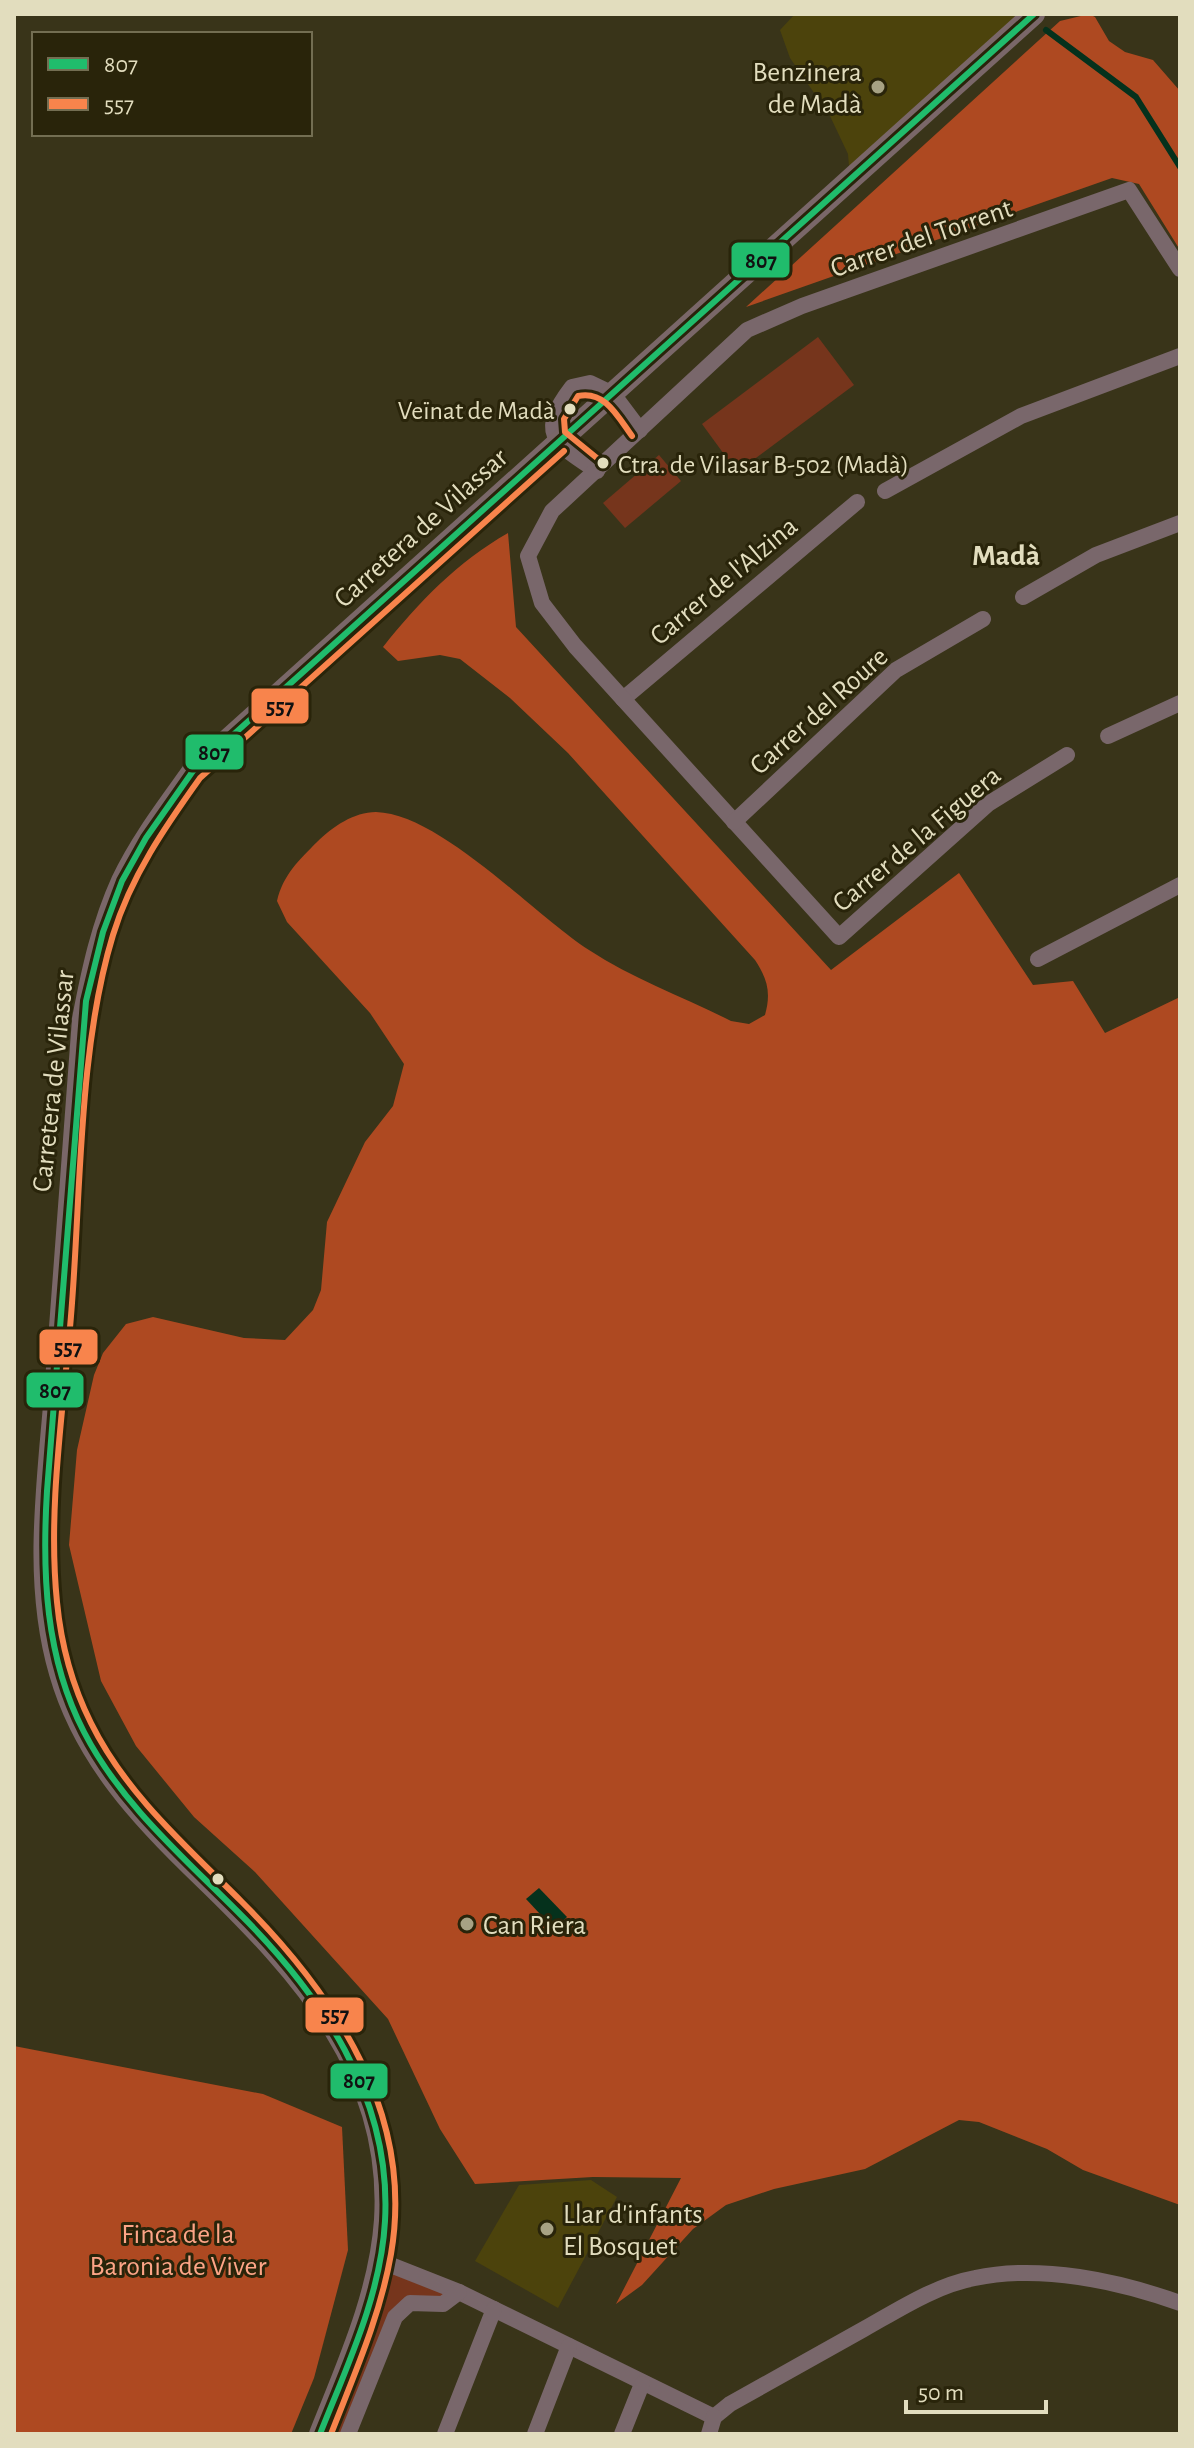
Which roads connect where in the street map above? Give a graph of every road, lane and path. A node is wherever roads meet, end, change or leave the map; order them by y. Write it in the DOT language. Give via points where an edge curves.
graph roads {
  1 [pos="1034,14"];
  2 [pos="1180,269"];
  3 [pos="1180,356"];
  4 [pos="613,394"];
  5 [pos="640,430"];
  6 [pos="557,444"];
  7 [pos="597,471"];
  8 [pos="885,491"];
  9 [pos="857,502"];
  10 [pos="1180,523"];
  11 [pos="1023,597"];
  12 [pos="983,619"];
  13 [pos="623,699"];
  14 [pos="1180,703"];
  15 [pos="1108,736"];
  16 [pos="1067,755"];
  17 [pos="734,822"];
  18 [pos="1180,885"];
  19 [pos="839,937"];
  20 [pos="1038,959"];
  21 [pos="378,2260"];
  22 [pos="459,2292"];
  23 [pos="1180,2303"];
  24 [pos="494,2309"];
  25 [pos="569,2346"];
  26 [pos="642,2384"];
  27 [pos="712,2426"];
  28 [pos="320,2434"];
  29 [pos="348,2434"];
  30 [pos="445,2434"];
  31 [pos="535,2434"];
  32 [pos="622,2434"];
  1 -- 4 [label="street, Carretera de Vilassar"];
  2 -- 5 [label="street, Carrer del Torrent" via="1129,190 747,330"];
  3 -- 8 [label="street" via="1021,416"];
  4 -- 5 [label="street"];
  4 -- 6 [label="street, Carretera de Vilassar"];
  4 -- 6 [label="street" via="590,383 572,387 555,409 552,428"];
  5 -- 7 [label="street, Carrer del Torrent"];
  6 -- 7 [label="street"];
  6 -- 21 [label="street, Carretera de Vilassar" via="193,771 154,824 122,882 97,950 83,1019 45,1541 50,1629 59,1672 104,1770 156,1832 295,1970 340,2034 367,2094 382,2157 385,2220"];
  7 -- 13 [label="street, Carrer del Torrent" via="552,511 528,556 542,603"];
  9 -- 13 [label="street, Carrer de l'Alzina"];
  10 -- 11 [label="street" via="1096,555"];
  12 -- 17 [label="street, Carrer del Roure" via="896,670"];
  13 -- 17 [label="street, Carrer del Torrent"];
  14 -- 15 [label="street"];
  16 -- 19 [label="street, Carrer de la Figuera" via="988,804"];
  17 -- 19 [label="street, Carrer del Torrent"];
  18 -- 20 [label="street"];
  21 -- 22 [label="street"];
  21 -- 28 [label="street, Carretera de Vilassar" via="353,2353"];
  22 -- 24 [label="street"];
  22 -- 29 [label="street" via="443,2304 410,2303 395,2317"];
  23 -- 27 [label="street" via="1054,2275 972,2278 913,2302 730,2404"];
  24 -- 25 [label="street"];
  24 -- 30 [label="street"];
  25 -- 26 [label="street"];
  25 -- 31 [label="street"];
  26 -- 27 [label="street"];
  26 -- 32 [label="street"];
}
